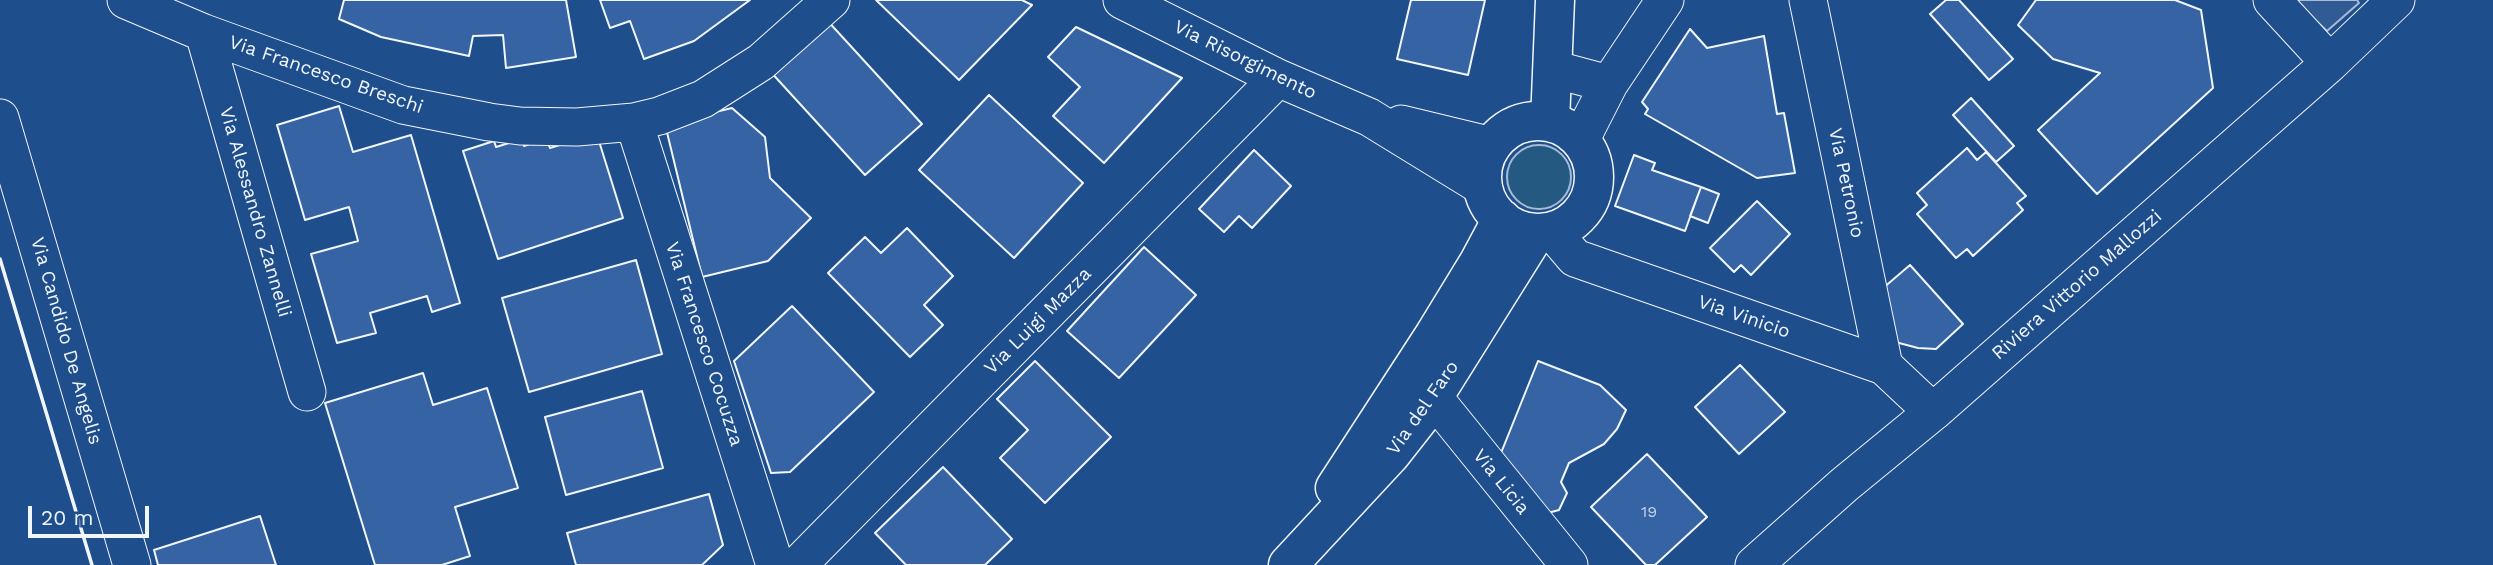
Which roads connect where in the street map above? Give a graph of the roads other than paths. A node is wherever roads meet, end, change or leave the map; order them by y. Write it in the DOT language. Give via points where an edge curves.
graph roads {
  1 [pos="126,0"];
  2 [pos="831,0"];
  3 [pos="1122,0"];
  4 [pos="1555,0"];
  5 [pos="1665,0"];
  6 [pos="1808,0"];
  7 [pos="2272,0"];
  8 [pos="2390,2"];
  9 [pos="204,33"];
  10 [pos="2330,63"];
  11 [pos="1553,69"];
  12 [pos="1278,78"];
  13 [pos="1609,84"];
  14 [pos="1369,117"];
  15 [pos="0,118"];
  16 [pos="634,122"];
  17 [pos="1566,131"];
  18 [pos="1492,146"];
  19 [pos="1518,217"];
  20 [pos="1884,366"];
  21 [pos="307,392"];
  22 [pos="1434,398"];
  23 [pos="1933,412"];
  24 [pos="132,565"];
  25 [pos="775,565"];
  26 [pos="798,565"];
  27 [pos="1285,565"];
  28 [pos="1569,565"];
  29 [pos="1754,565"];
  1 -- 9 [label="street, Via Francesco Breschi"];
  2 -- 16 [label="street, Via Francesco Breschi" via="778,48 726,86 681,109"];
  3 -- 12 [label="street, Via Risorgimento"];
  4 -- 11 [label="street"];
  5 -- 13 [label="street"];
  6 -- 20 [label="street, Via Petronio"];
  7 -- 10 [label="street"];
  8 -- 10 [label="street, Riviera Vittorio Mallozzi"];
  9 -- 16 [label="street, Via Francesco Breschi" via="372,95 461,118 547,127"];
  9 -- 21 [label="street, Via Alessandro Zannelli"];
  10 -- 23 [label="street, Riviera Vittorio Mallozzi"];
  11 -- 13 [label="street"];
  11 -- 17 [label="street"];
  12 -- 14 [label="street, Via Risorgimento"];
  12 -- 26 [label="street, Via Luigi Mazza"];
  13 -- 17 [label="street"];
  14 -- 18 [label="street, Via Risorgimento"];
  14 -- 19 [label="street, Via Risorgimento"];
  15 -- 24 [label="street, Via Candido De Angelis"];
  16 -- 25 [label="street, Via Francesco Cocuzza"];
  17 -- 18 [label="street" via="1536,120 1514,126"];
  17 -- 19 [label="street" via="1593,164 1591,198 1564,226"];
  18 -- 19 [label="street" via="1484,163"];
  19 -- 20 [label="street, Via Vinicio" via="1576,258"];
  19 -- 22 [label="street, Via del Faro"];
  19 -- 27 [label="street, Via del Faro" via="1479,262"];
  20 -- 23 [label="street, Via Vinicio"];
  22 -- 27 [label="street, Via del Faro" via="1391,454"];
  22 -- 28 [label="street, Via Licia"];
  23 -- 29 [label="street, Riviera Vittorio Mallozzi"];
}
